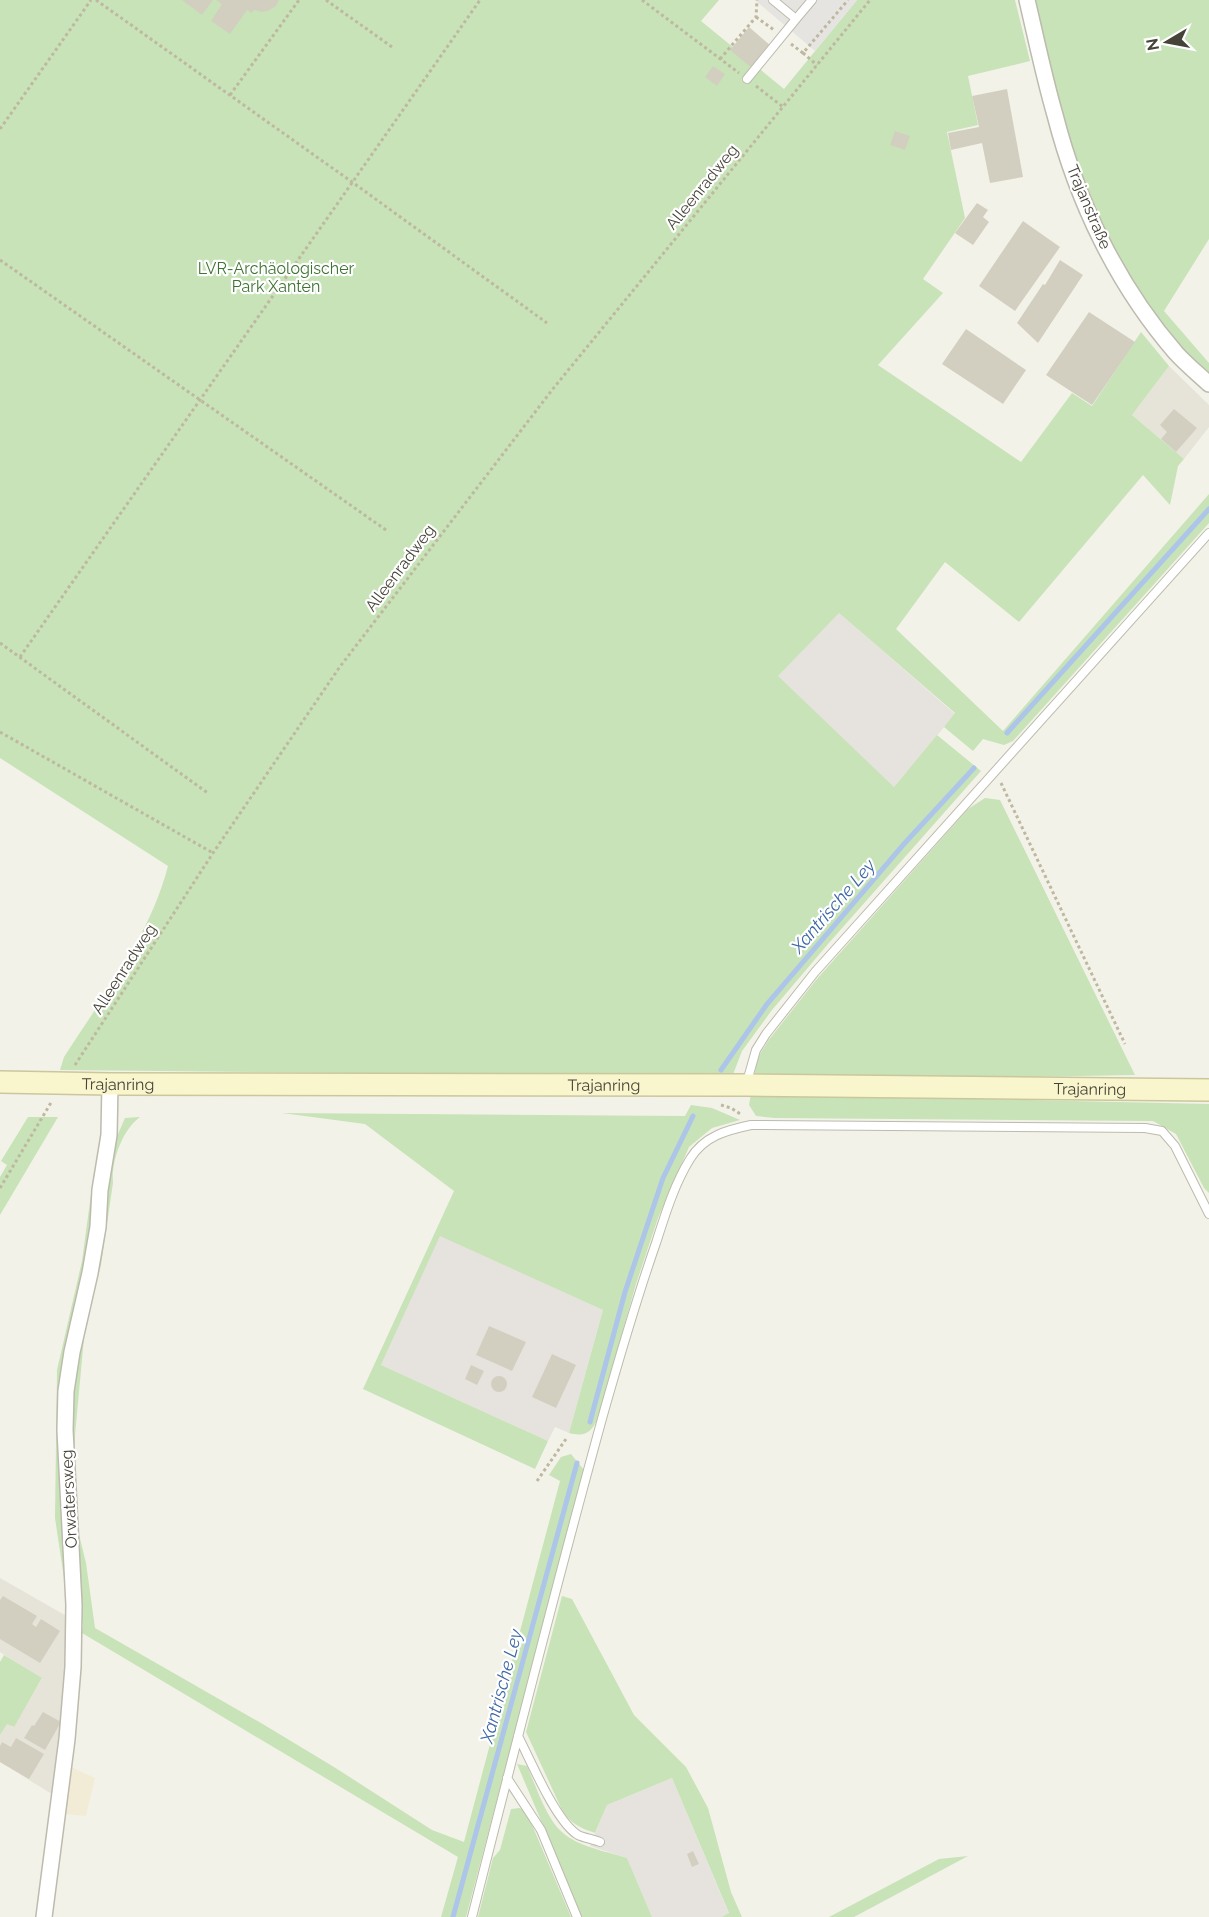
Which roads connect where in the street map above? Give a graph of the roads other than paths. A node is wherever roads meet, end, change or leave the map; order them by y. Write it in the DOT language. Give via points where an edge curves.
graph roads {
  1 [pos="773,0"];
  2 [pos="812,0"];
  3 [pos="1027,0"];
  4 [pos="796,19"];
  5 [pos="747,80"];
  6 [pos="1209,384"];
  7 [pos="1209,532"];
  8 [pos="0,1082"];
  9 [pos="110,1084"];
  10 [pos="746,1085"];
  11 [pos="1209,1090"];
  12 [pos="1209,1214"];
  13 [pos="518,1736"];
  14 [pos="507,1778"];
  15 [pos="600,1842"];
  16 [pos="44,1917"];
  17 [pos="472,1917"];
  18 [pos="577,1917"];
  1 -- 4 [label="lane"];
  2 -- 4 [label="lane"];
  3 -- 6 [label="street, Trajanstraße" via="1055,117 1098,235 1148,316 1177,353"];
  4 -- 5 [label="lane"];
  7 -- 10 [label="lane" via="808,980 756,1050"];
  8 -- 9 [label="main road, Trajanring"];
  9 -- 10 [label="main road, Trajanring"];
  9 -- 16 [label="street, Orwatersweg" via="109,1135 98,1227 66,1391 73,1667"];
  10 -- 11 [label="main road, Trajanring"];
  12 -- 13 [label="lane" via="1175,1146 1162,1131 1145,1128 751,1125 729,1130 701,1145 690,1158 671,1197 632,1311"];
  13 -- 14 [label="lane"];
  13 -- 15 [label="lane" via="567,1826"];
  14 -- 17 [label="lane"];
  14 -- 18 [label="lane" via="541,1830"];
}
